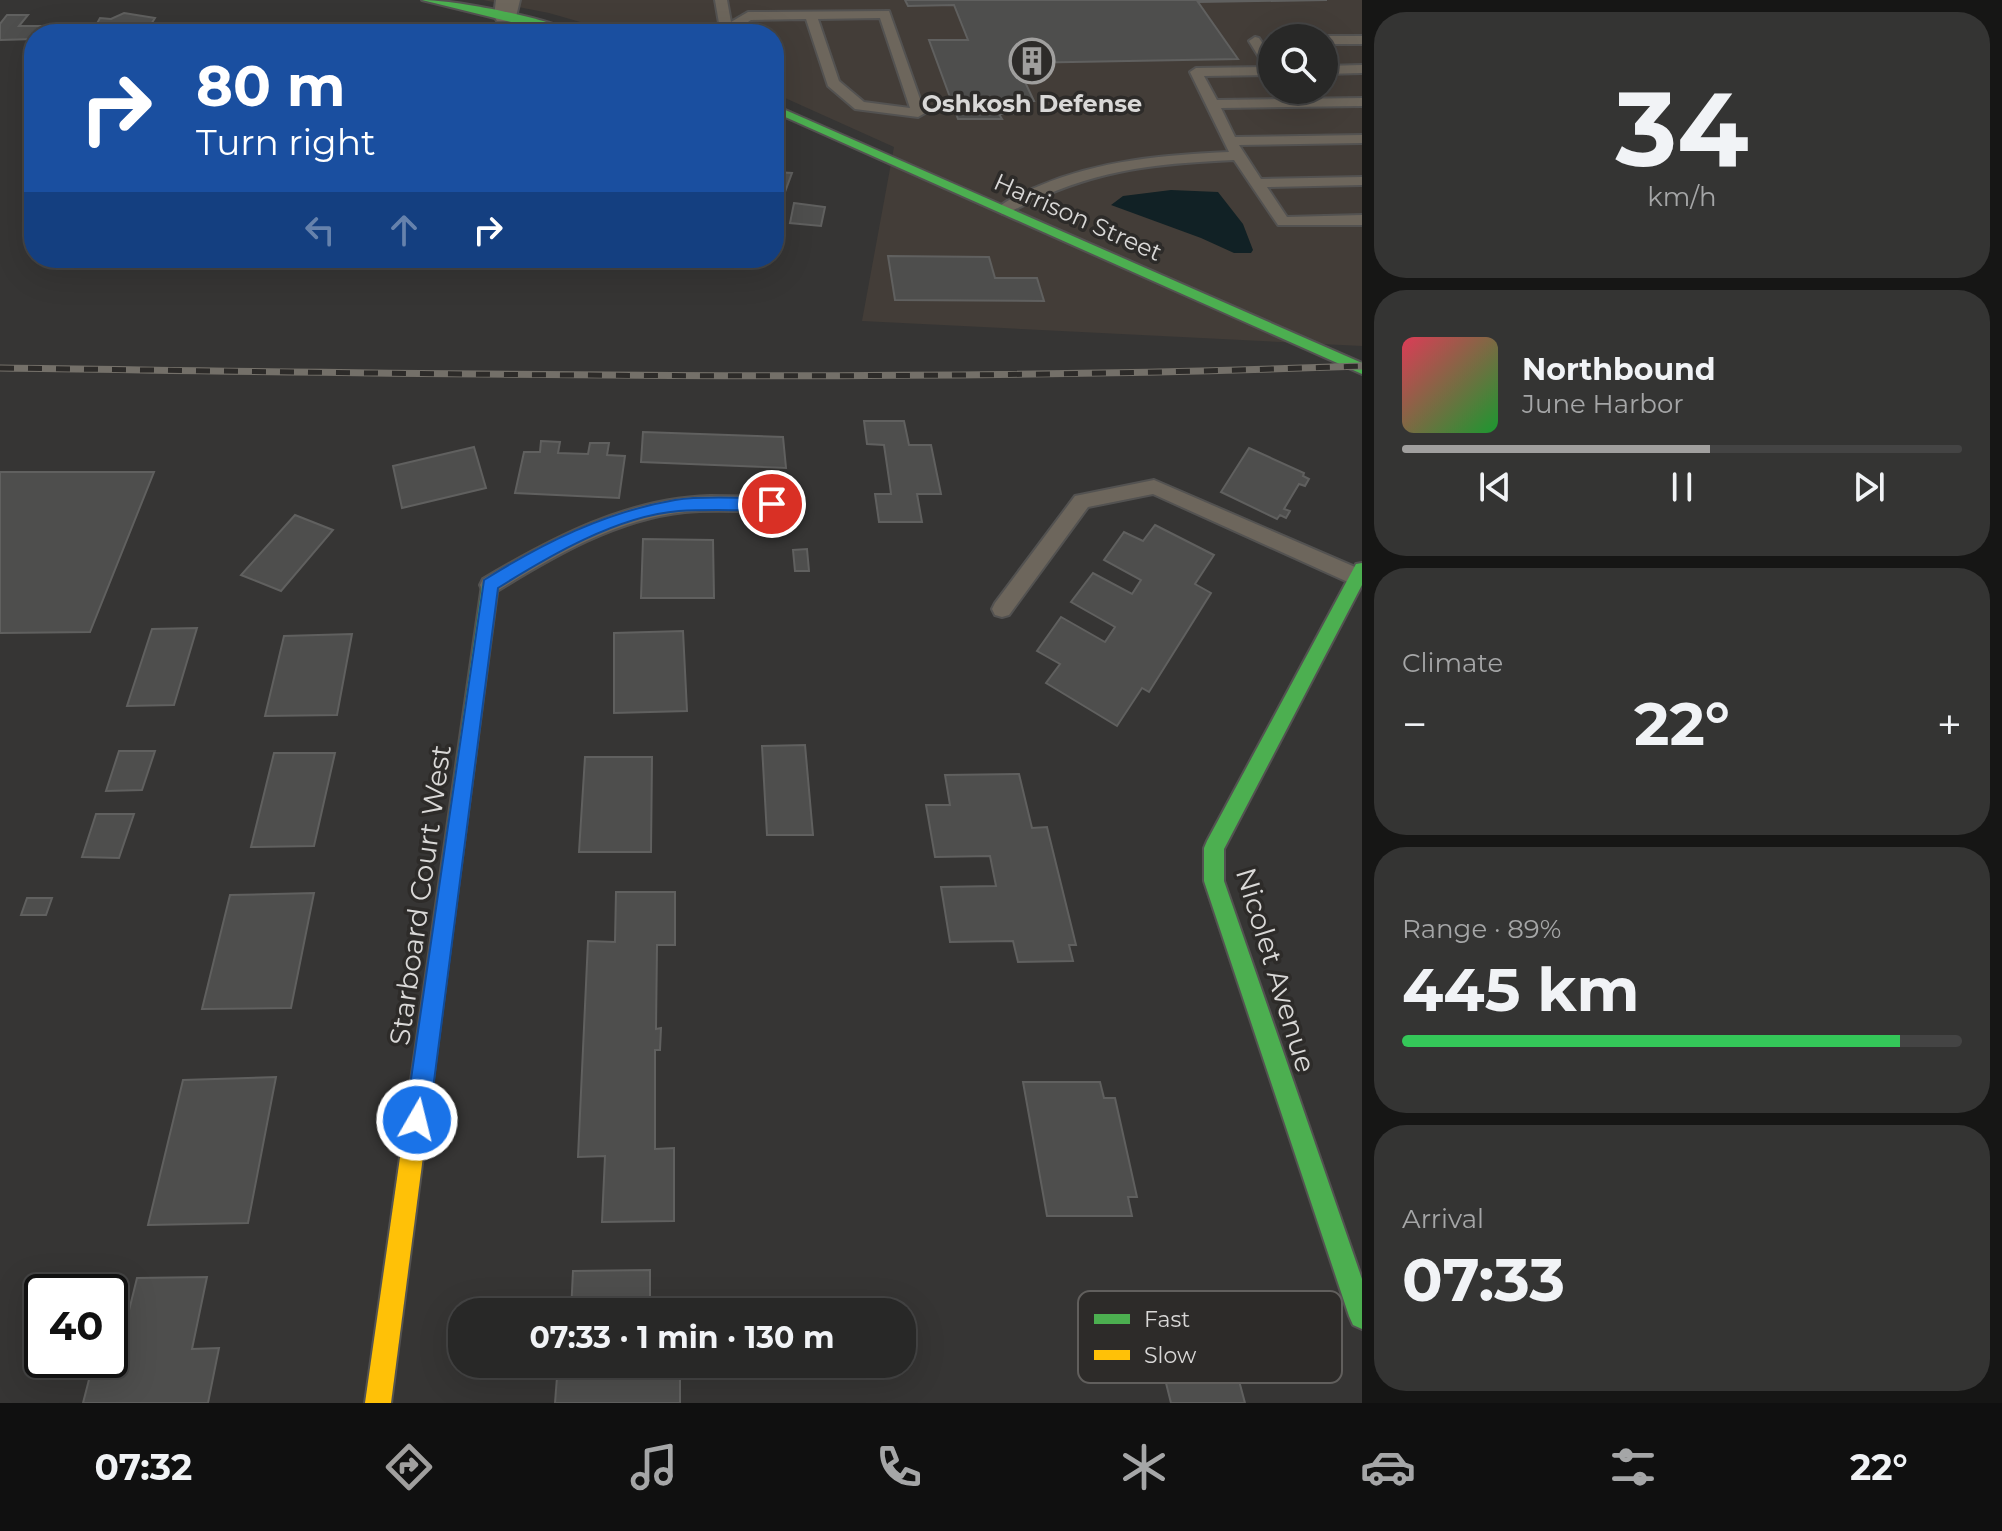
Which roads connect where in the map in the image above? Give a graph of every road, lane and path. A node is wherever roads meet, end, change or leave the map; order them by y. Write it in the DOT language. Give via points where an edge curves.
graph roads {
  1 [pos="427,0"];
  2 [pos="721,0"];
  3 [pos="787,0"];
  4 [pos="507,8"];
  5 [pos="790,15"];
  6 [pos="811,15"];
  7 [pos="546,24"];
  8 [pos="722,24"];
  9 [pos="736,24"];
  10 [pos="1338,40"];
  11 [pos="1362,40"];
  12 [pos="1362,69"];
  13 [pos="1258,70"];
  14 [pos="1338,70"];
  15 [pos="1362,102"];
  16 [pos="1212,104"];
  17 [pos="784,112"];
  18 [pos="1362,139"];
  19 [pos="1230,141"];
  20 [pos="1238,156"];
  21 [pos="1362,181"];
  22 [pos="1256,183"];
  23 [pos="1003,210"];
  24 [pos="1362,220"];
  25 [pos="1362,369"];
  26 [pos="772,504"];
  27 [pos="1360,573"];
  28 [pos="490,585"];
  29 [pos="1002,609"];
  30 [pos="1362,1316"];
  31 [pos="378,1403"];
  1 -- 4 [label="street"];
  2 -- 8 [label="lane"];
  3 -- 5 [label="lane"];
  4 -- 7 [label="street"];
  5 -- 6 [label="lane"];
  5 -- 9 [label="lane" via="748,16"];
  6 -- 6 [label="lane" via="885,14 918,113 860,106 833,83"];
  10 -- 11 [label="lane"];
  12 -- 14 [label="lane"];
  13 -- 16 [label="lane" via="1196,72"];
  15 -- 16 [label="lane"];
  16 -- 19 [label="lane"];
  17 -- 23 [label="street, Harrison Street"];
  18 -- 19 [label="lane"];
  19 -- 20 [label="lane"];
  20 -- 22 [label="lane"];
  20 -- 23 [label="lane" via="1165,159 1093,170"];
  21 -- 22 [label="lane"];
  22 -- 24 [label="lane" via="1283,222"];
  23 -- 25 [label="street, Harrison Street"];
  26 -- 28 [label="lane" via="676,505 606,523 542,552"];
  27 -- 29 [label="lane" via="1154,487 1082,501"];
  27 -- 30 [label="street, Nicolet Avenue" via="1214,848 1214,881"];
  28 -- 31 [label="street, Starboard Court West"];
}
